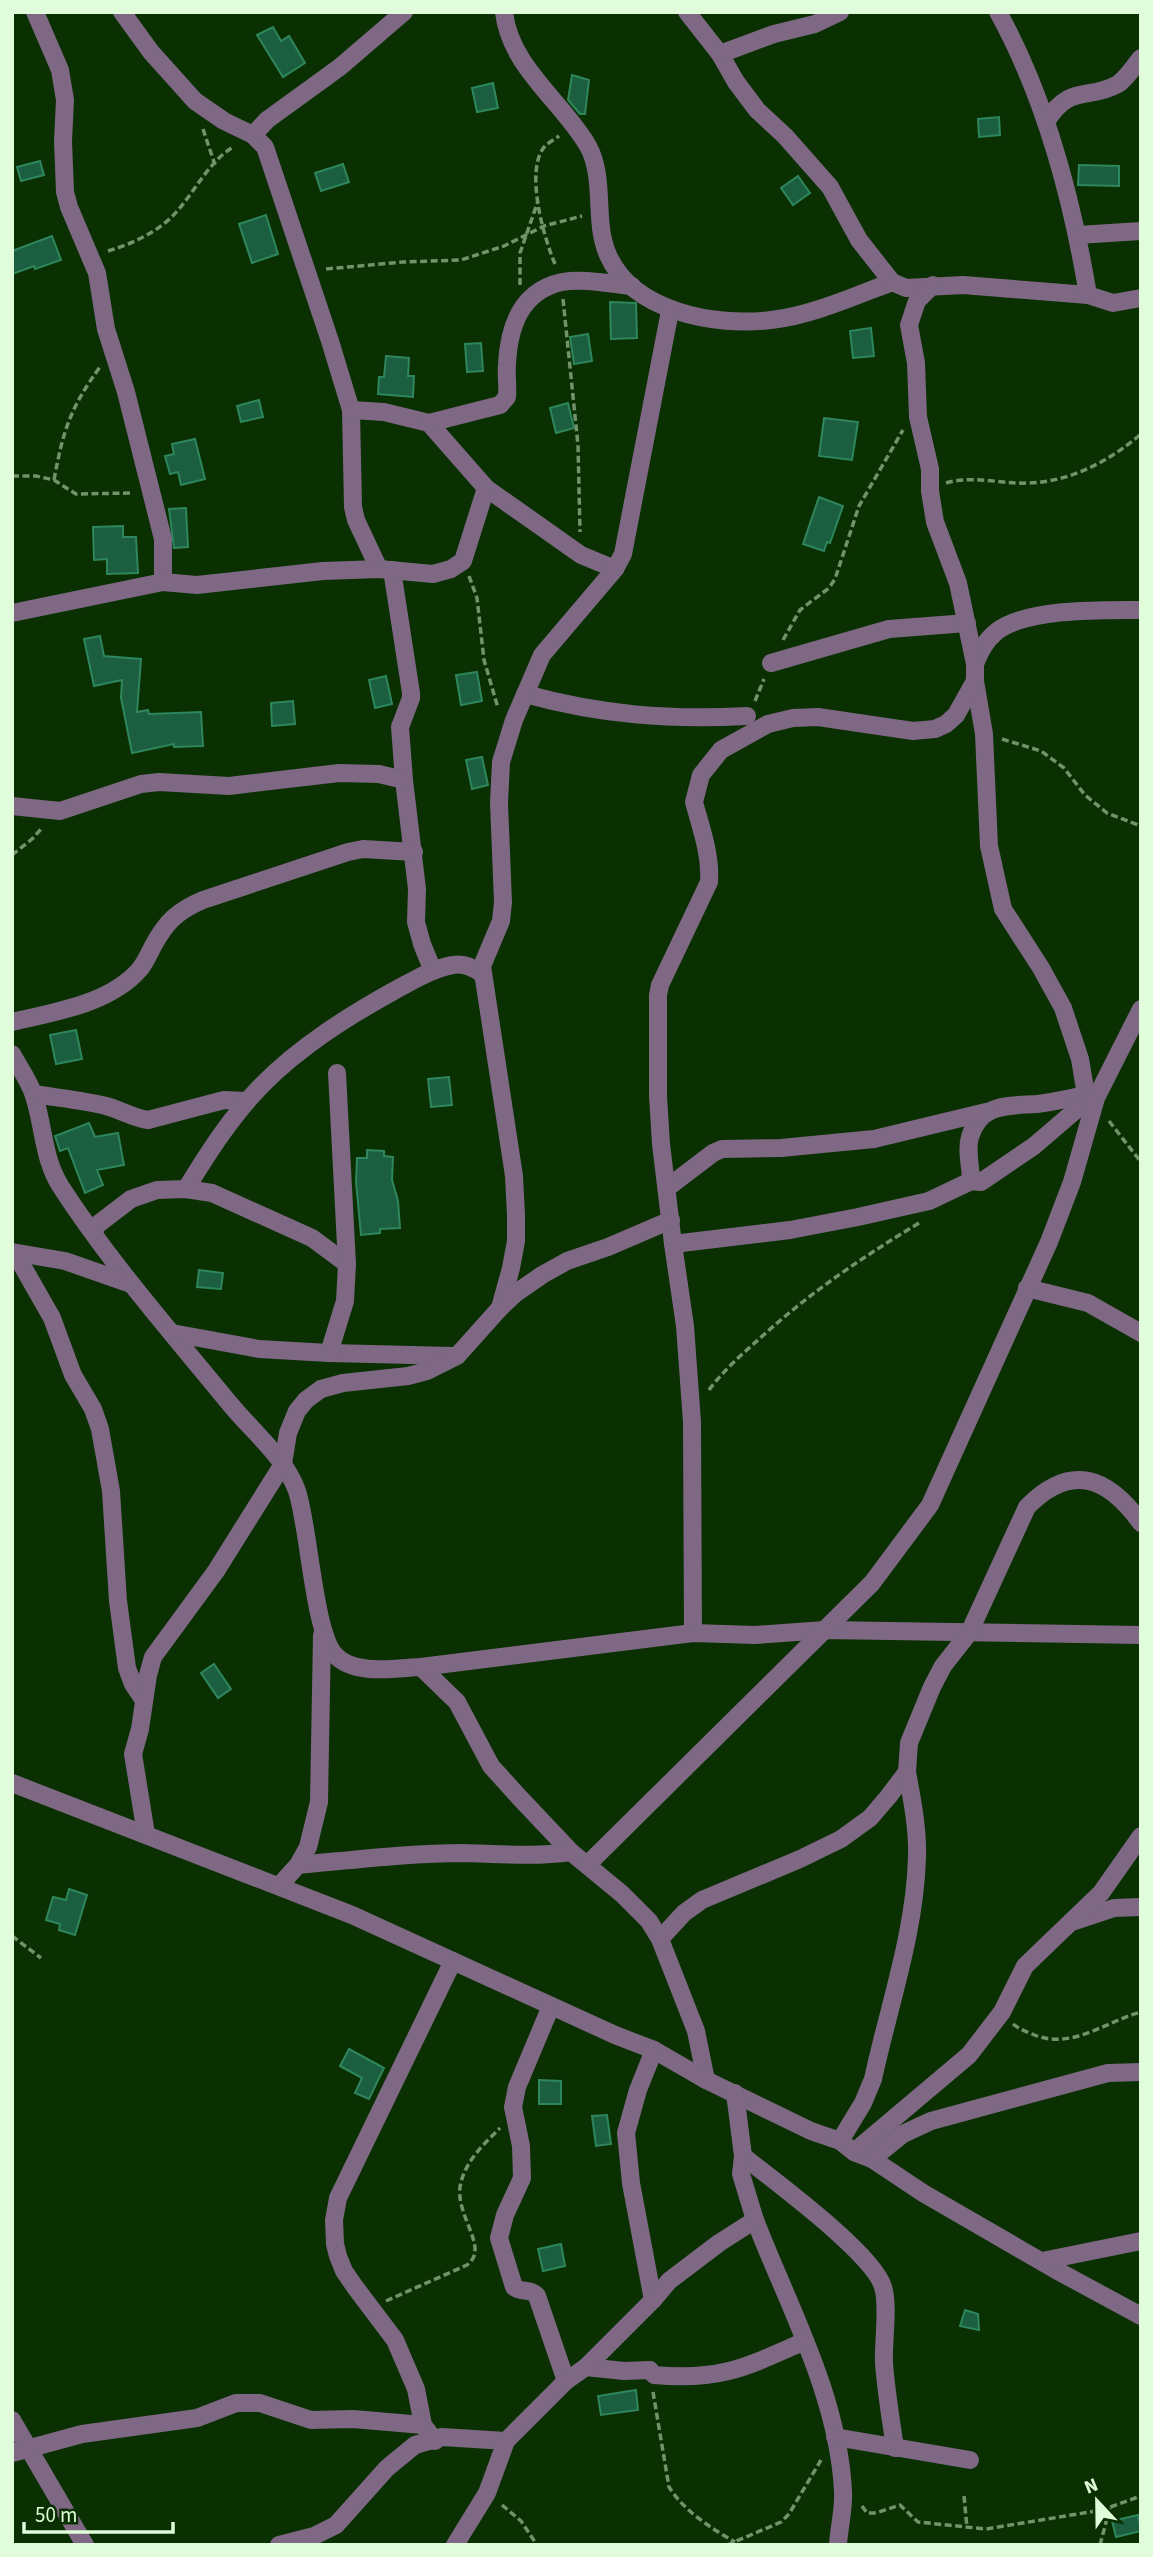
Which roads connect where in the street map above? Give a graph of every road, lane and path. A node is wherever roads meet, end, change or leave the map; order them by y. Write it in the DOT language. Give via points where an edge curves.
graph roads {
  1 [pos="35,12"];
  2 [pos="122,12"];
  3 [pos="404,12"];
  4 [pos="504,12"];
  5 [pos="687,12"];
  6 [pos="840,12"];
  7 [pos="998,12"];
  8 [pos="720,54"];
  9 [pos="1141,58"];
  10 [pos="195,100"];
  11 [pos="1046,122"];
  12 [pos="573,125"];
  13 [pos="253,135"];
  14 [pos="215,165"];
  15 [pos="538,201"];
  16 [pos="601,210"];
  17 [pos="544,226"];
  18 [pos="1141,231"];
  19 [pos="525,234"];
  20 [pos="1078,235"];
  21 [pos="89,254"];
  22 [pos="305,266"];
  23 [pos="562,282"];
  24 [pos="892,282"];
  25 [pos="933,285"];
  26 [pos="632,286"];
  27 [pos="1088,295"];
  28 [pos="1141,298"];
  29 [pos="523,304"];
  30 [pos="670,311"];
  31 [pos="112,351"];
  32 [pos="351,410"];
  33 [pos="918,417"];
  34 [pos="429,422"];
  35 [pos="1141,434"];
  36 [pos="12,476"];
  37 [pos="54,480"];
  38 [pos="486,488"];
  39 [pos="930,491"];
  40 [pos="152,492"];
  41 [pos="581,555"];
  42 [pos="463,561"];
  43 [pos="385,569"];
  44 [pos="615,569"];
  45 [pos="163,582"];
  46 [pos="1141,610"];
  47 [pos="12,612"];
  48 [pos="967,623"];
  49 [pos="771,663"];
  50 [pos="975,672"];
  51 [pos="525,694"];
  52 [pos="747,716"];
  53 [pos="984,734"];
  54 [pos="506,744"];
  55 [pos="404,780"];
  56 [pos="12,806"];
  57 [pos="60,811"];
  58 [pos="1141,826"];
  59 [pos="414,852"];
  60 [pos="12,855"];
  61 [pos="433,971"];
  62 [pos="482,974"];
  63 [pos="1141,1009"];
  64 [pos="12,1022"];
  65 [pos="12,1054"];
  66 [pos="337,1073"];
  67 [pos="34,1094"];
  68 [pos="1092,1096"];
  69 [pos="247,1101"];
  70 [pos="986,1112"];
  71 [pos="1141,1162"];
  72 [pos="971,1181"];
  73 [pos="667,1188"];
  74 [pos="186,1189"];
  75 [pos="930,1217"];
  76 [pos="671,1220"];
  77 [pos="94,1232"];
  78 [pos="673,1244"];
  79 [pos="14,1253"];
  80 [pos="347,1264"];
  81 [pos="128,1283"];
  82 [pos="1027,1288"];
  83 [pos="500,1308"];
  84 [pos="172,1333"];
  85 [pos="1141,1333"];
  86 [pos="329,1353"];
  87 [pos="457,1356"];
  88 [pos="692,1422"];
  89 [pos="283,1464"];
  90 [pos="1141,1523"];
  91 [pos="324,1628"];
  92 [pos="825,1630"];
  93 [pos="693,1633"];
  94 [pos="969,1633"];
  95 [pos="1141,1635"];
  96 [pos="421,1667"];
  97 [pos="144,1699"];
  98 [pos="906,1772"];
  99 [pos="12,1783"];
  100 [pos="146,1834"];
  101 [pos="1141,1836"];
  102 [pos="571,1852"];
  103 [pos="588,1864"];
  104 [pos="298,1865"];
  105 [pos="279,1886"];
  106 [pos="1141,1907"];
  107 [pos="1072,1922"];
  108 [pos="12,1936"];
  109 [pos="660,1939"];
  110 [pos="41,1958"];
  111 [pos="453,1961"];
  112 [pos="551,2006"];
  113 [pos="1002,2012"];
  114 [pos="1141,2012"];
  115 [pos="654,2050"];
  116 [pos="1141,2072"];
  117 [pos="706,2080"];
  118 [pos="734,2093"];
  119 [pos="514,2114"];
  120 [pos="847,2147"];
  121 [pos="743,2156"];
  122 [pos="872,2158"];
  123 [pos="755,2220"];
  124 [pos="1141,2241"];
  125 [pos="1042,2261"];
  126 [pos="653,2300"];
  127 [pos="372,2307"];
  128 [pos="1141,2316"];
  129 [pos="805,2341"];
  130 [pos="586,2367"];
  131 [pos="650,2370"];
  132 [pos="566,2381"];
  133 [pos="12,2420"];
  134 [pos="423,2425"];
  135 [pos="835,2437"];
  136 [pos="435,2441"];
  137 [pos="506,2441"];
  138 [pos="895,2448"];
  139 [pos="20,2451"];
  140 [pos="970,2460"];
  141 [pos="487,2493"];
  142 [pos="964,2496"];
  143 [pos="1141,2496"];
  144 [pos="861,2505"];
  145 [pos="1110,2507"];
  146 [pos="967,2528"];
  147 [pos="735,2542"];
  148 [pos="85,2545"];
  149 [pos="279,2545"];
  150 [pos="455,2545"];
  151 [pos="537,2545"];
  152 [pos="727,2545"];
  153 [pos="838,2545"];
  154 [pos="1100,2545"];
  1 -- 21 [label="street" via="60,69 65,100 65,192"];
  2 -- 10 [label="street"];
  3 -- 13 [label="street"];
  4 -- 12 [label="street" via="512,42"];
  5 -- 8 [label="street"];
  6 -- 8 [label="street"];
  7 -- 11 [label="street"];
  8 -- 24 [label="street" via="757,110 830,187 859,240"];
  9 -- 11 [label="street" via="1121,82 1075,95"];
  10 -- 13 [label="street"];
  10 -- 14 [label="path"];
  11 -- 20 [label="street"];
  12 -- 15 [label="path" via="545,146 539,158"];
  12 -- 16 [label="street" via="589,148"];
  13 -- 14 [label="path" via="222,154"];
  13 -- 22 [label="street" via="265,147"];
  14 -- 21 [label="path" via="178,211 155,231"];
  15 -- 17 [label="path"];
  15 -- 19 [label="path"];
  16 -- 17 [label="path"];
  16 -- 26 [label="street" via="608,255"];
  17 -- 19 [label="path"];
  17 -- 23 [label="path"];
  18 -- 20 [label="street"];
  19 -- 22 [label="path" via="461,260 327,269"];
  19 -- 29 [label="path" via="519,269"];
  20 -- 27 [label="street"];
  21 -- 31 [label="street" via="100,281"];
  22 -- 32 [label="street"];
  23 -- 26 [label="street"];
  23 -- 29 [label="street"];
  23 -- 41 [label="path" via="577,433"];
  24 -- 25 [label="street" via="906,288"];
  24 -- 30 [label="street" via="771,320 719,321"];
  25 -- 27 [label="street"];
  25 -- 33 [label="street" via="917,301 909,326"];
  26 -- 30 [label="street"];
  27 -- 28 [label="street" via="1114,303"];
  29 -- 34 [label="street" via="511,336 505,401"];
  30 -- 44 [label="street" via="623,554"];
  31 -- 37 [label="path" via="82,392 66,425"];
  31 -- 40 [label="street"];
  32 -- 34 [label="street"];
  32 -- 43 [label="street" via="353,507"];
  33 -- 39 [label="street" via="930,469"];
  33 -- 49 [label="path" via="902,430 859,506 835,579 800,610"];
  34 -- 38 [label="street"];
  35 -- 39 [label="path" via="1080,473 1053,481 951,482"];
  36 -- 37 [label="path"];
  37 -- 40 [label="path" via="76,494"];
  38 -- 41 [label="street"];
  38 -- 42 [label="street"];
  39 -- 48 [label="street" via="934,522 955,571"];
  40 -- 45 [label="street" via="163,539"];
  41 -- 44 [label="street"];
  42 -- 43 [label="street" via="433,574"];
  42 -- 54 [label="path" via="477,598 484,660"];
  43 -- 45 [label="street" via="197,585"];
  43 -- 55 [label="street" via="411,693 400,727"];
  44 -- 51 [label="street" via="549,645"];
  45 -- 47 [label="street"];
  46 -- 50 [label="street" via="1069,611 1010,624 989,639"];
  48 -- 49 [label="street" via="889,629"];
  48 -- 50 [label="street"];
  49 -- 52 [label="path"];
  50 -- 53 [label="street"];
  50 -- 73 [label="street" via="956,715 935,729 913,732 818,717 793,718 768,724 720,750 701,775 694,802 709,882 658,995 658,1096"];
  51 -- 52 [label="street" via="632,715"];
  51 -- 54 [label="street"];
  53 -- 58 [label="path" via="1041,751 1107,813"];
  53 -- 68 [label="street" via="989,846 1003,909 1055,991"];
  54 -- 62 [label="street" via="500,762 499,803 503,902"];
  55 -- 57 [label="street" via="339,773 229,786 141,783"];
  55 -- 59 [label="street"];
  56 -- 57 [label="street"];
  57 -- 60 [label="path"];
  59 -- 61 [label="street" via="416,922"];
  59 -- 64 [label="street" via="348,852 183,908 169,921 141,968 124,984 104,995"];
  61 -- 62 [label="street" via="465,965"];
  61 -- 69 [label="street" via="346,1019 281,1068"];
  62 -- 83 [label="street" via="514,1176 513,1255"];
  63 -- 68 [label="street"];
  65 -- 67 [label="street"];
  66 -- 80 [label="street"];
  67 -- 69 [label="street" via="102,1105 148,1121 224,1100"];
  67 -- 77 [label="street" via="49,1164"];
  68 -- 70 [label="street" via="1000,1106"];
  68 -- 71 [label="path"];
  68 -- 72 [label="street" via="1009,1165 981,1182"];
  68 -- 82 [label="street" via="1072,1182"];
  69 -- 74 [label="street"];
  70 -- 72 [label="street" via="969,1139"];
  70 -- 73 [label="street" via="874,1139 781,1149 722,1149"];
  72 -- 78 [label="street" via="929,1200 858,1217"];
  73 -- 76 [label="street"];
  74 -- 77 [label="street" via="157,1189 131,1199"];
  74 -- 80 [label="street" via="212,1193 312,1238"];
  75 -- 88 [label="path" via="867,1254 772,1328 710,1387"];
  76 -- 78 [label="street"];
  76 -- 83 [label="street" via="567,1261"];
  77 -- 81 [label="street"];
  78 -- 88 [label="street"];
  79 -- 81 [label="street" via="65,1261"];
  79 -- 97 [label="street" via="52,1318 100,1429 111,1491 127,1668"];
  80 -- 86 [label="street" via="345,1301"];
  81 -- 84 [label="street"];
  82 -- 85 [label="street" via="1088,1303"];
  82 -- 92 [label="street" via="930,1504 873,1583"];
  83 -- 87 [label="street"];
  84 -- 86 [label="street" via="259,1349"];
  84 -- 89 [label="street"];
  86 -- 87 [label="street"];
  87 -- 89 [label="street" via="408,1376 343,1382 321,1389 297,1411"];
  88 -- 93 [label="street"];
  89 -- 91 [label="street" via="297,1491"];
  89 -- 97 [label="street" via="216,1571 153,1657"];
  90 -- 94 [label="street" via="1116,1494 1099,1483 1085,1478 1052,1486 1027,1507"];
  91 -- 96 [label="street" via="331,1650 348,1664 369,1669"];
  91 -- 104 [label="street" via="319,1802"];
  92 -- 93 [label="street"];
  92 -- 94 [label="street"];
  92 -- 103 [label="street"];
  93 -- 96 [label="street"];
  94 -- 95 [label="street"];
  94 -- 98 [label="street" via="932,1688 909,1743"];
  96 -- 102 [label="street" via="457,1702 491,1766"];
  97 -- 100 [label="street" via="133,1763"];
  98 -- 109 [label="street" via="870,1818 841,1839 702,1900"];
  98 -- 120 [label="street" via="917,1854 911,1921 873,2079"];
  99 -- 100 [label="street"];
  100 -- 105 [label="street"];
  101 -- 107 [label="street" via="1101,1893"];
  102 -- 103 [label="street"];
  102 -- 104 [label="street" via="544,1856 435,1854"];
  103 -- 109 [label="street" via="649,1921"];
  104 -- 105 [label="street"];
  105 -- 111 [label="street"];
  106 -- 107 [label="street" via="1114,1908"];
  107 -- 113 [label="street" via="1026,1966"];
  108 -- 110 [label="path"];
  109 -- 117 [label="street" via="696,2031"];
  111 -- 112 [label="street"];
  111 -- 127 [label="street" via="338,2198 334,2220 338,2256"];
  112 -- 115 [label="street"];
  112 -- 119 [label="street" via="517,2087"];
  113 -- 114 [label="path" via="1018,2028 1055,2041 1096,2031"];
  113 -- 120 [label="street" via="954,2070"];
  115 -- 117 [label="street"];
  115 -- 126 [label="street" via="626,2133"];
  116 -- 122 [label="street" via="1108,2073 931,2121 903,2134"];
  117 -- 118 [label="street"];
  118 -- 120 [label="street"];
  118 -- 121 [label="street"];
  119 -- 127 [label="path" via="469,2162 460,2185 475,2250 472,2260"];
  119 -- 132 [label="street" via="522,2146 522,2178 499,2238 514,2287 537,2295"];
  120 -- 122 [label="street"];
  121 -- 123 [label="street" via="741,2174"];
  121 -- 138 [label="street" via="838,2235 878,2277 884,2289 884,2362"];
  122 -- 125 [label="street" via="923,2193"];
  123 -- 126 [label="street" via="669,2281"];
  123 -- 129 [label="street"];
  124 -- 125 [label="street"];
  125 -- 128 [label="street"];
  126 -- 130 [label="street"];
  127 -- 134 [label="street" via="407,2365"];
  129 -- 131 [label="street" via="722,2374 695,2378 654,2375"];
  129 -- 135 [label="street"];
  130 -- 131 [label="street"];
  130 -- 132 [label="street"];
  131 -- 147 [label="path" via="669,2487 691,2511"];
  132 -- 137 [label="street"];
  133 -- 139 [label="street"];
  134 -- 136 [label="street"];
  134 -- 139 [label="street" via="311,2420 260,2403 236,2403 197,2418 82,2434"];
  135 -- 138 [label="street"];
  135 -- 147 [label="path" via="789,2514 770,2528"];
  135 -- 153 [label="street" via="843,2492"];
  136 -- 137 [label="street" via="442,2437"];
  136 -- 149 [label="street" via="415,2445 336,2525"];
  137 -- 141 [label="street"];
  138 -- 140 [label="street"];
  139 -- 148 [label="street"];
  141 -- 150 [label="street"];
  141 -- 151 [label="path" via="521,2521"];
  142 -- 146 [label="path"];
  143 -- 145 [label="path"];
  144 -- 146 [label="path" via="867,2513 876,2513 900,2505 918,2522"];
  145 -- 146 [label="path" via="986,2529"];
  145 -- 154 [label="path"];
  147 -- 152 [label="path"];
}
